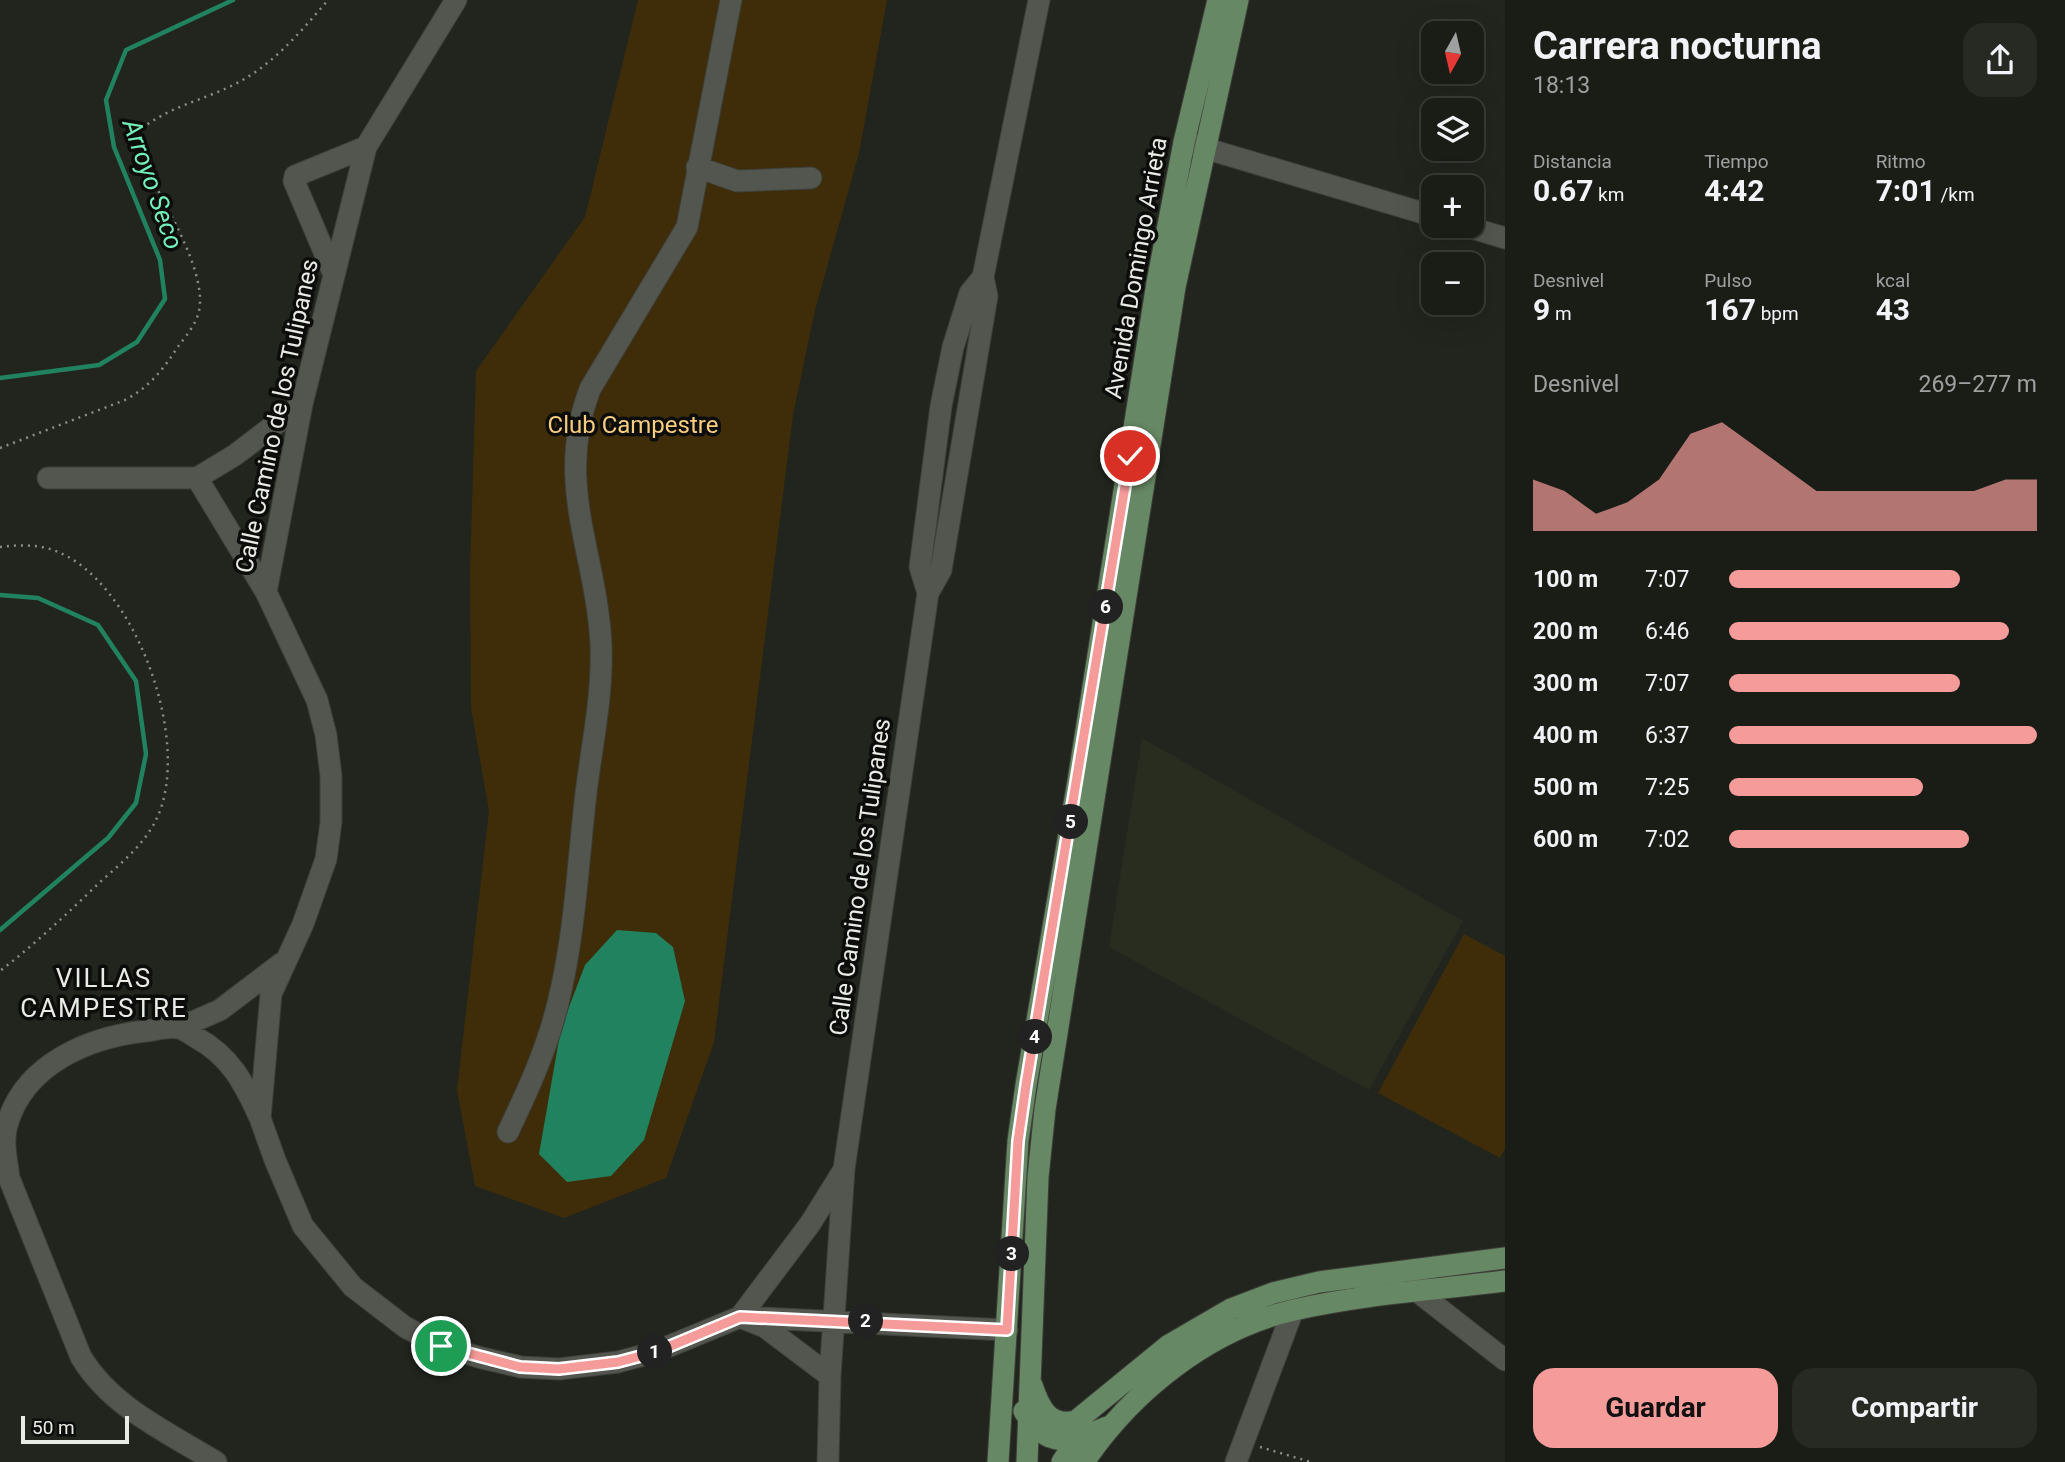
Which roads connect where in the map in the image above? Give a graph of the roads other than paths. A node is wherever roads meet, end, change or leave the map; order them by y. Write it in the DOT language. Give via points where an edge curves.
graph roads {
  1 [pos="456,0"];
  2 [pos="731,0"];
  3 [pos="1039,0"];
  4 [pos="1218,0"];
  5 [pos="1238,0"];
  6 [pos="1194,145"];
  7 [pos="366,147"];
  8 [pos="697,167"];
  9 [pos="811,178"];
  10 [pos="1421,212"];
  11 [pos="1484,232"];
  12 [pos="1505,238"];
  13 [pos="334,275"];
  14 [pos="302,404"];
  15 [pos="48,478"];
  16 [pos="197,478"];
  17 [pos="266,592"];
  18 [pos="1088,782"];
  19 [pos="286,960"];
  20 [pos="179,1028"];
  21 [pos="260,1118"];
  22 [pos="508,1132"];
  23 [pos="844,1169"];
  24 [pos="1505,1258"];
  25 [pos="1415,1269"];
  26 [pos="1505,1281"];
  27 [pos="1418,1292"];
  28 [pos="1293,1310"];
  29 [pos="740,1317"];
  30 [pos="835,1319"];
  31 [pos="1033,1329"];
  32 [pos="1007,1330"];
  33 [pos="1505,1360"];
  34 [pos="1003,1372"];
  35 [pos="830,1376"];
  36 [pos="1029,1376"];
  37 [pos="1111,1391"];
  38 [pos="1028,1418"];
  39 [pos="1107,1427"];
  40 [pos="1076,1439"];
  41 [pos="1240,1452"];
  42 [pos="216,1462"];
  43 [pos="828,1462"];
  44 [pos="998,1462"];
  45 [pos="1027,1462"];
  46 [pos="1062,1462"];
  47 [pos="1084,1462"];
  1 -- 7 [label="street, Calle Camino de los Tulipanes"];
  2 -- 8 [label="street"];
  3 -- 23 [label="street, Calle Camino de los Tulipanes" via="983,277 970,293 941,405 920,567 928,593"];
  4 -- 6 [label="main road, Avenida Domingo Arrieta"];
  5 -- 6 [label="main road, Avenida Domingo Arrieta"];
  6 -- 10 [label="street"];
  6 -- 18 [label="main road, Avenida Domingo Arrieta" via="1166,285"];
  7 -- 13 [label="street, Calle Camino de los Tulipanes"];
  7 -- 13 [label="street" via="295,176"];
  8 -- 9 [label="street" via="737,181"];
  8 -- 22 [label="street" via="682,238 590,389 579,417 574,479 597,607 600,683 559,1001 533,1080"];
  11 -- 12 [label="street"];
  13 -- 14 [label="street, Calle Camino de los Tulipanes"];
  14 -- 16 [label="street" via="235,456"];
  14 -- 17 [label="street, Calle Camino de los Tulipanes"];
  15 -- 16 [label="street"];
  16 -- 17 [label="street"];
  17 -- 19 [label="street, Calle Camino de los Tulipanes" via="317,701 331,776 326,859"];
  18 -- 31 [label="main road, Avenida Domingo Arrieta" via="1038,1177"];
  18 -- 32 [label="main road, Avenida Domingo Arrieta" via="1018,1141"];
  19 -- 20 [label="street" via="220,1010"];
  19 -- 21 [label="street, Calle Camino de los Tulipanes" via="271,994"];
  20 -- 21 [label="street" via="222,1055 242,1080"];
  20 -- 42 [label="street" via="126,1033 91,1043 42,1069 27,1086 7,1124 5,1150 24,1220 92,1375 124,1405"];
  21 -- 29 [label="street, Calle Camino de los Tulipanes" via="303,1226 324,1255 378,1308 441,1346 520,1367 585,1367 656,1352"];
  23 -- 29 [label="street, Calle Camino de los Tulipanes" via="810,1224"];
  23 -- 30 [label="street, Calle Camino de los Tulipanes"];
  24 -- 25 [label="main road"];
  25 -- 27 [label="street"];
  25 -- 37 [label="main road" via="1319,1282 1231,1308 1169,1345"];
  26 -- 27 [label="main road"];
  27 -- 28 [label="main road"];
  27 -- 33 [label="street"];
  28 -- 39 [label="main road" via="1227,1334 1194,1353"];
  28 -- 41 [label="street"];
  29 -- 30 [label="street, Calle Camino de los Tulipanes"];
  29 -- 35 [label="street" via="765,1327"];
  30 -- 32 [label="street, Calle Camino de los Tulipanes"];
  30 -- 35 [label="street, Calle Camino de los Tulipanes"];
  31 -- 32 [label="main road"];
  31 -- 36 [label="main road, Avenida Domingo Arrieta"];
  32 -- 34 [label="main road, Avenida Domingo Arrieta"];
  34 -- 38 [label="main road"];
  34 -- 44 [label="main road, Avenida Domingo Arrieta"];
  35 -- 43 [label="street, Calle Camino de los Tulipanes"];
  36 -- 37 [label="main road" via="1044,1412 1066,1424 1084,1417"];
  36 -- 38 [label="main road, Avenida Domingo Arrieta"];
  37 -- 40 [label="main road"];
  38 -- 40 [label="main road" via="1047,1437"];
  38 -- 45 [label="main road, Avenida Domingo Arrieta"];
  39 -- 40 [label="main road"];
  39 -- 47 [label="main road"];
  40 -- 46 [label="main road"];
}
